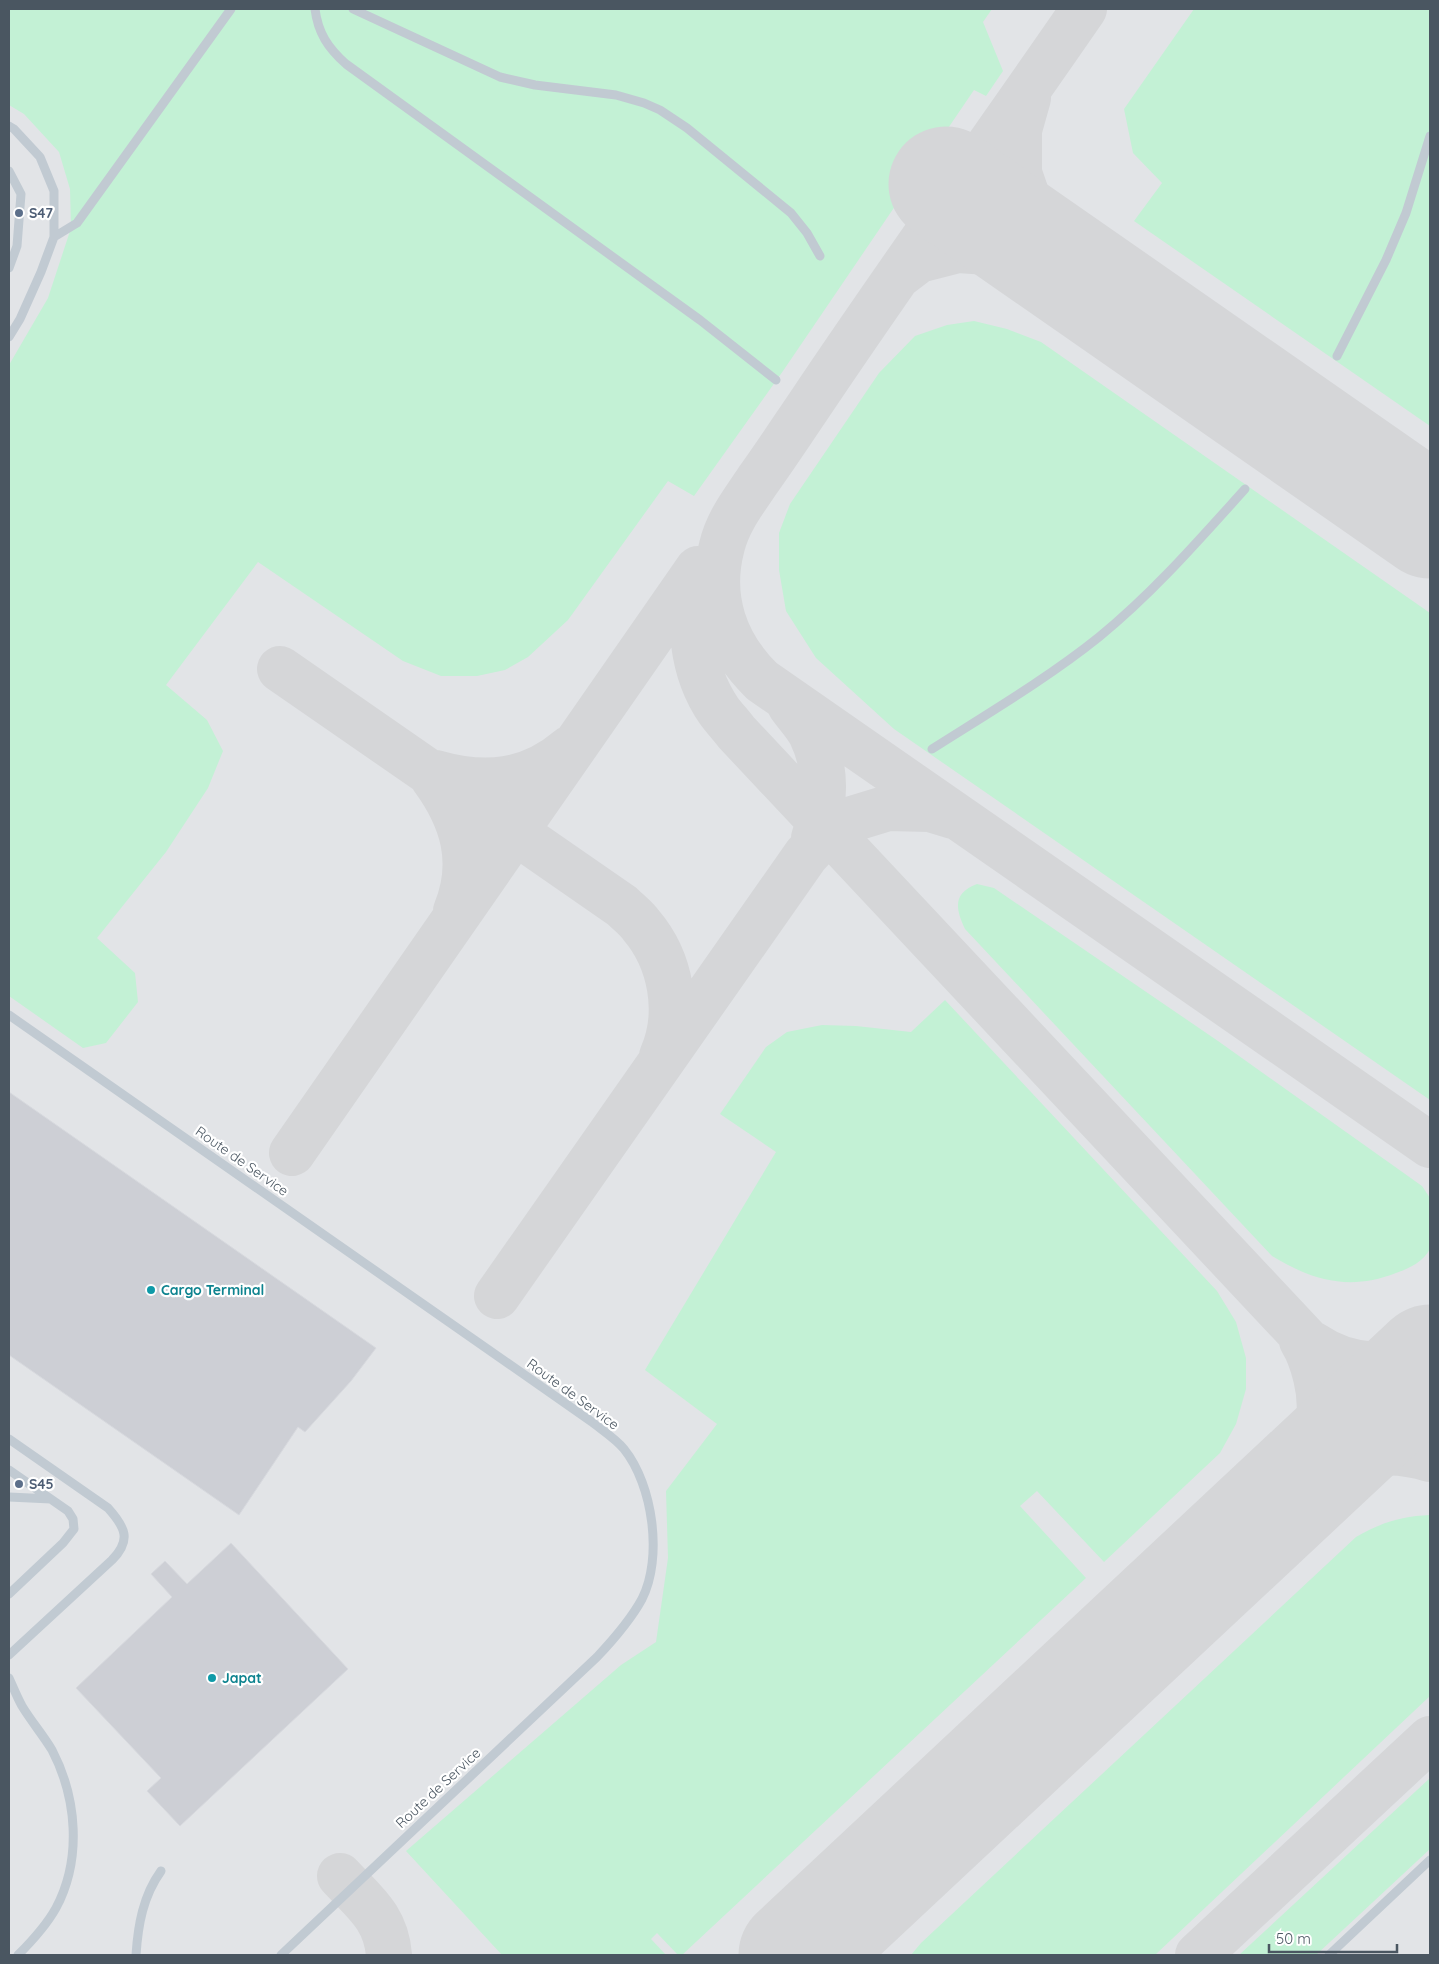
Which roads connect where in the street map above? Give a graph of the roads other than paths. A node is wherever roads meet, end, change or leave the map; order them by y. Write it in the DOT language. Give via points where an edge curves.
graph roads {
  1 [pos="231,9"];
  2 [pos="315,9"];
  3 [pos="353,9"];
  4 [pos="9,126"];
  5 [pos="1430,136"];
  6 [pos="9,171"];
  7 [pos="54,237"];
  8 [pos="820,256"];
  9 [pos="9,268"];
  10 [pos="9,337"];
  11 [pos="1337,356"];
  12 [pos="776,380"];
  13 [pos="1245,489"];
  14 [pos="932,749"];
  15 [pos="9,1015"];
  16 [pos="9,1439"];
  17 [pos="9,1470"];
  18 [pos="9,1497"];
  19 [pos="51,1499"];
  20 [pos="9,1594"];
  21 [pos="9,1655"];
  22 [pos="9,1678"];
  23 [pos="1430,1860"];
  24 [pos="161,1871"];
  25 [pos="18,1955"];
  26 [pos="136,1955"];
  27 [pos="281,1955"];
  28 [pos="1329,1955"];
  1 -- 7 [label="lane" via="77,223"];
  2 -- 12 [label="lane" via="323,37 346,64 700,320"];
  3 -- 8 [label="lane" via="500,76 535,86 616,95 660,110 791,213"];
  4 -- 7 [label="lane" via="40,158 54,191"];
  5 -- 11 [label="lane" via="1406,214"];
  6 -- 9 [label="lane" via="21,194 17,246"];
  7 -- 10 [label="lane" via="20,319"];
  13 -- 14 [label="lane" via="1154,586 1099,637"];
  15 -- 27 [label="lane, Route de Service" via="592,1422 624,1449 643,1483 652,1514 650,1572 642,1598 624,1628"];
  16 -- 21 [label="lane" via="108,1508 120,1521 125,1539 122,1550"];
  17 -- 19 [label="lane"];
  18 -- 19 [label="lane"];
  19 -- 20 [label="lane" via="68,1511 74,1529"];
  22 -- 25 [label="lane" via="22,1705 52,1750 67,1788 74,1826 71,1866 56,1907 36,1937"];
  23 -- 28 [label="lane"];
  24 -- 26 [label="lane" via="145,1902"];
}
